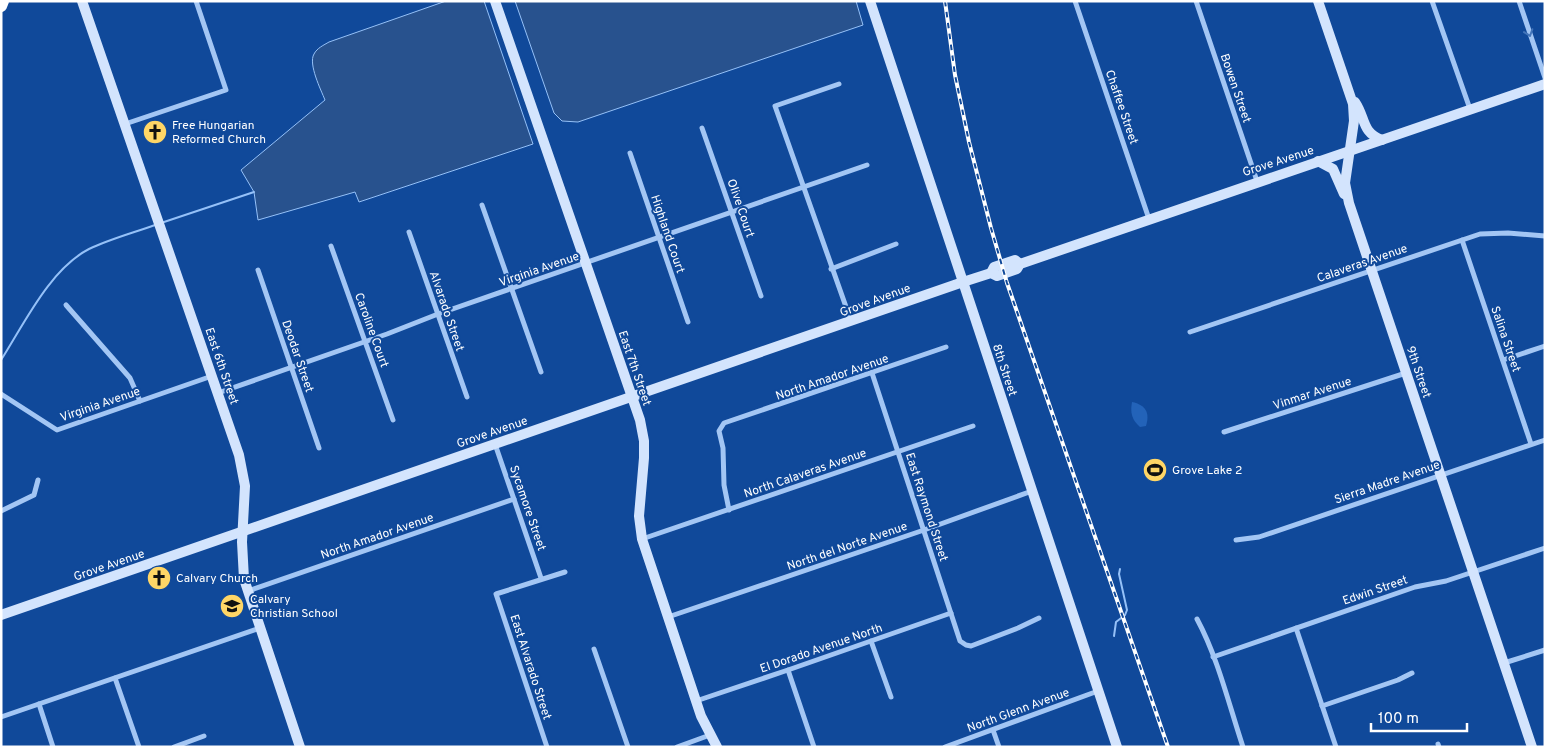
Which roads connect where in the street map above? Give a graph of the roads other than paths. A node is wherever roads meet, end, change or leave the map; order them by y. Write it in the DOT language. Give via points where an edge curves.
graph roads {
  1 [pos="2,1"];
  2 [pos="82,1"];
  3 [pos="196,1"];
  4 [pos="495,1"];
  5 [pos="870,1"];
  6 [pos="1075,1"];
  7 [pos="1196,1"];
  8 [pos="1318,1"];
  9 [pos="1432,1"];
  10 [pos="1519,1"];
  11 [pos="1,6"];
  12 [pos="1545,78"];
  13 [pos="839,84"];
  14 [pos="1545,84"];
  15 [pos="1348,90"];
  16 [pos="1470,110"];
  17 [pos="124,124"];
  18 [pos="702,128"];
  19 [pos="1382,140"];
  20 [pos="1350,151"];
  21 [pos="630,153"];
  22 [pos="1318,161"];
  23 [pos="867,165"];
  24 [pos="1257,181"];
  25 [pos="804,188"];
  26 [pos="1349,203"];
  27 [pos="482,205"];
  28 [pos="731,212"];
  29 [pos="1150,219"];
  30 [pos="409,232"];
  31 [pos="1545,236"];
  32 [pos="659,238"];
  33 [pos="1462,240"];
  34 [pos="896,244"];
  35 [pos="331,246"];
  36 [pos="586,263"];
  37 [pos="831,269"];
  38 [pos="258,270"];
  39 [pos="1372,270"];
  40 [pos="963,282"];
  41 [pos="512,288"];
  42 [pos="761,296"];
  43 [pos="66,305"];
  44 [pos="438,314"];
  45 [pos="688,322"];
  46 [pos="851,322"];
  47 [pos="1190,332"];
  48 [pos="365,342"];
  49 [pos="1545,346"];
  50 [pos="946,347"];
  51 [pos="1503,360"];
  52 [pos="292,368"];
  53 [pos="541,372"];
  54 [pos="1406,372"];
  55 [pos="872,374"];
  56 [pos="212,376"];
  57 [pos="1,394"];
  58 [pos="218,394"];
  59 [pos="467,397"];
  60 [pos="633,397"];
  61 [pos="140,401"];
  62 [pos="393,420"];
  63 [pos="974,426"];
  64 [pos="1224,432"];
  65 [pos="1545,440"];
  66 [pos="495,444"];
  67 [pos="1531,444"];
  68 [pos="320,448"];
  69 [pos="899,451"];
  70 [pos="1441,475"];
  71 [pos="38,480"];
  72 [pos="1032,491"];
  73 [pos="514,499"];
  74 [pos="729,510"];
  75 [pos="1,511"];
  76 [pos="924,530"];
  77 [pos="243,532"];
  78 [pos="642,539"];
  79 [pos="1236,540"];
  80 [pos="1545,548"];
  81 [pos="565,572"];
  82 [pos="1474,572"];
  83 [pos="541,578"];
  84 [pos="247,591"];
  85 [pos="952,613"];
  86 [pos="1,615"];
  87 [pos="667,618"];
  88 [pos="1039,618"];
  89 [pos="1197,619"];
  90 [pos="260,628"];
  91 [pos="1296,628"];
  92 [pos="872,641"];
  93 [pos="594,649"];
  94 [pos="1545,650"];
  95 [pos="1213,657"];
  96 [pos="1504,663"];
  97 [pos="788,670"];
  98 [pos="1412,673"];
  99 [pos="115,678"];
  100 [pos="1098,691"];
  101 [pos="891,697"];
  102 [pos="696,701"];
  103 [pos="38,704"];
  104 [pos="1322,706"];
  105 [pos="1,717"];
  106 [pos="993,730"];
  107 [pos="710,735"];
  108 [pos="204,736"];
  109 [pos="53,747"];
  110 [pos="139,747"];
  111 [pos="174,747"];
  112 [pos="300,747"];
  113 [pos="547,747"];
  114 [pos="628,747"];
  115 [pos="677,747"];
  116 [pos="717,747"];
  117 [pos="814,747"];
  118 [pos="945,747"];
  119 [pos="999,747"];
  120 [pos="1117,747"];
  121 [pos="1243,747"];
  122 [pos="1336,747"];
  123 [pos="1532,747"];
  1 -- 11 [label="highway"];
  2 -- 17 [label="main road, East 6th Street"];
  3 -- 17 [label="street" via="226,90"];
  4 -- 36 [label="main road, East 7th Street"];
  5 -- 40 [label="main road, 8th Street"];
  6 -- 29 [label="street, Chaffee Street"];
  7 -- 24 [label="street, Bowen Street"];
  8 -- 15 [label="main road, 9th Street"];
  9 -- 16 [label="street"];
  10 -- 12 [label="street, one-way"];
  13 -- 25 [label="street" via="775,106"];
  14 -- 16 [label="main road, Grove Avenue"];
  15 -- 19 [label="main road" via="1359,108 1365,128"];
  15 -- 20 [label="main road, 9th Street" via="1354,121"];
  16 -- 19 [label="main road, Grove Avenue"];
  17 -- 56 [label="main road, East 6th Street"];
  18 -- 28 [label="street, Olive Court"];
  19 -- 20 [label="main road, Grove Avenue"];
  20 -- 22 [label="main road, Grove Avenue"];
  20 -- 26 [label="main road, 9th Street" via="1345,183"];
  21 -- 32 [label="street, Highland Court"];
  22 -- 24 [label="main road, Grove Avenue"];
  22 -- 26 [label="main road" via="1333,169"];
  23 -- 25 [label="street, Virginia Avenue"];
  24 -- 29 [label="main road, Grove Avenue"];
  25 -- 28 [label="street, Virginia Avenue"];
  25 -- 37 [label="street"];
  26 -- 39 [label="main road, 9th Street"];
  27 -- 41 [label="street"];
  28 -- 32 [label="street, Virginia Avenue"];
  28 -- 42 [label="street, Olive Court"];
  29 -- 40 [label="main road, Grove Avenue" via="1020,264 1015,260 994,267 990,274"];
  30 -- 44 [label="street, Alvarado Street"];
  31 -- 33 [label="street, Calaveras Avenue" via="1480,234"];
  32 -- 36 [label="street, Virginia Avenue"];
  32 -- 45 [label="street, Highland Court"];
  33 -- 39 [label="street, Calaveras Avenue"];
  33 -- 51 [label="street, Salina Street"];
  34 -- 37 [label="street"];
  35 -- 48 [label="street, Caroline Court"];
  36 -- 41 [label="street, Virginia Avenue"];
  36 -- 60 [label="main road, East 7th Street"];
  37 -- 46 [label="street"];
  38 -- 52 [label="street, Deodar Street"];
  39 -- 47 [label="street, Calaveras Avenue"];
  39 -- 54 [label="main road, 9th Street"];
  40 -- 46 [label="main road, Grove Avenue"];
  40 -- 72 [label="main road, 8th Street"];
  41 -- 44 [label="street, Virginia Avenue"];
  41 -- 53 [label="street"];
  43 -- 61 [label="street" via="130,378"];
  44 -- 48 [label="street, Virginia Avenue"];
  44 -- 59 [label="street, Alvarado Street"];
  46 -- 60 [label="main road, Grove Avenue"];
  48 -- 52 [label="street, Virginia Avenue"];
  48 -- 62 [label="street, Caroline Court"];
  49 -- 51 [label="street"];
  50 -- 55 [label="street, North Amador Avenue"];
  51 -- 67 [label="street, Salina Street"];
  52 -- 58 [label="street, Virginia Avenue"];
  52 -- 68 [label="street, Deodar Street"];
  54 -- 64 [label="street, Vinmar Avenue"];
  54 -- 70 [label="main road, 9th Street"];
  55 -- 69 [label="street, East Raymond Street"];
  55 -- 74 [label="street, North Amador Avenue" via="724,423 719,431"];
  56 -- 58 [label="main road, East 6th Street"];
  56 -- 61 [label="street, Virginia Avenue"];
  57 -- 61 [label="street, Virginia Avenue" via="57,430"];
  58 -- 77 [label="main road, East 6th Street" via="244,475"];
  60 -- 66 [label="main road, Grove Avenue"];
  60 -- 78 [label="main road, East 7th Street" via="644,441 639,498"];
  63 -- 69 [label="street, North Calaveras Avenue"];
  65 -- 67 [label="street, Sierra Madre Avenue"];
  66 -- 73 [label="street, Sycamore Street"];
  66 -- 77 [label="main road, Grove Avenue"];
  67 -- 70 [label="street, Sierra Madre Avenue"];
  69 -- 74 [label="street, North Calaveras Avenue"];
  69 -- 76 [label="street, East Raymond Street"];
  70 -- 79 [label="street, Sierra Madre Avenue" via="1259,536"];
  70 -- 82 [label="main road, 9th Street"];
  71 -- 75 [label="street" via="34,495"];
  72 -- 76 [label="street, North del Norte Avenue"];
  72 -- 100 [label="main road, 8th Street"];
  73 -- 83 [label="street, Sycamore Street"];
  73 -- 84 [label="street, North Amador Avenue"];
  74 -- 78 [label="street, North Calaveras Avenue"];
  76 -- 85 [label="street, East Raymond Street"];
  76 -- 87 [label="street, North del Norte Avenue"];
  77 -- 84 [label="main road, East 6th Street"];
  77 -- 86 [label="main road, Grove Avenue"];
  78 -- 87 [label="main road, East 7th Street"];
  80 -- 82 [label="street, Edwin Street"];
  81 -- 83 [label="street"];
  82 -- 91 [label="street, Edwin Street" via="1415,587"];
  82 -- 96 [label="main road, 9th Street"];
  83 -- 113 [label="street, East Alvarado Street" via="496,594"];
  84 -- 90 [label="main road, East 6th Street"];
  85 -- 88 [label="street, East Raymond Street" via="960,641 972,646"];
  85 -- 92 [label="street, El Dorado Avenue North"];
  87 -- 102 [label="main road, East 7th Street"];
  89 -- 95 [label="street"];
  90 -- 99 [label="street"];
  90 -- 112 [label="main road, East 6th Street"];
  91 -- 95 [label="street, Edwin Street"];
  91 -- 104 [label="street"];
  92 -- 97 [label="street, El Dorado Avenue North"];
  92 -- 101 [label="street"];
  93 -- 114 [label="street"];
  94 -- 96 [label="street"];
  95 -- 121 [label="street"];
  96 -- 123 [label="main road, 9th Street"];
  97 -- 102 [label="street, El Dorado Avenue North"];
  97 -- 117 [label="street"];
  98 -- 104 [label="street"];
  99 -- 103 [label="street"];
  99 -- 110 [label="street"];
  100 -- 106 [label="street, North Glenn Avenue"];
  100 -- 120 [label="main road, 8th Street"];
  102 -- 107 [label="main road, East 7th Street"];
  103 -- 105 [label="street"];
  103 -- 109 [label="street"];
  104 -- 122 [label="street"];
  106 -- 118 [label="street, North Glenn Avenue"];
  106 -- 119 [label="street"];
  107 -- 115 [label="street"];
  107 -- 116 [label="main road, East 7th Street"];
  108 -- 111 [label="street"];
}
